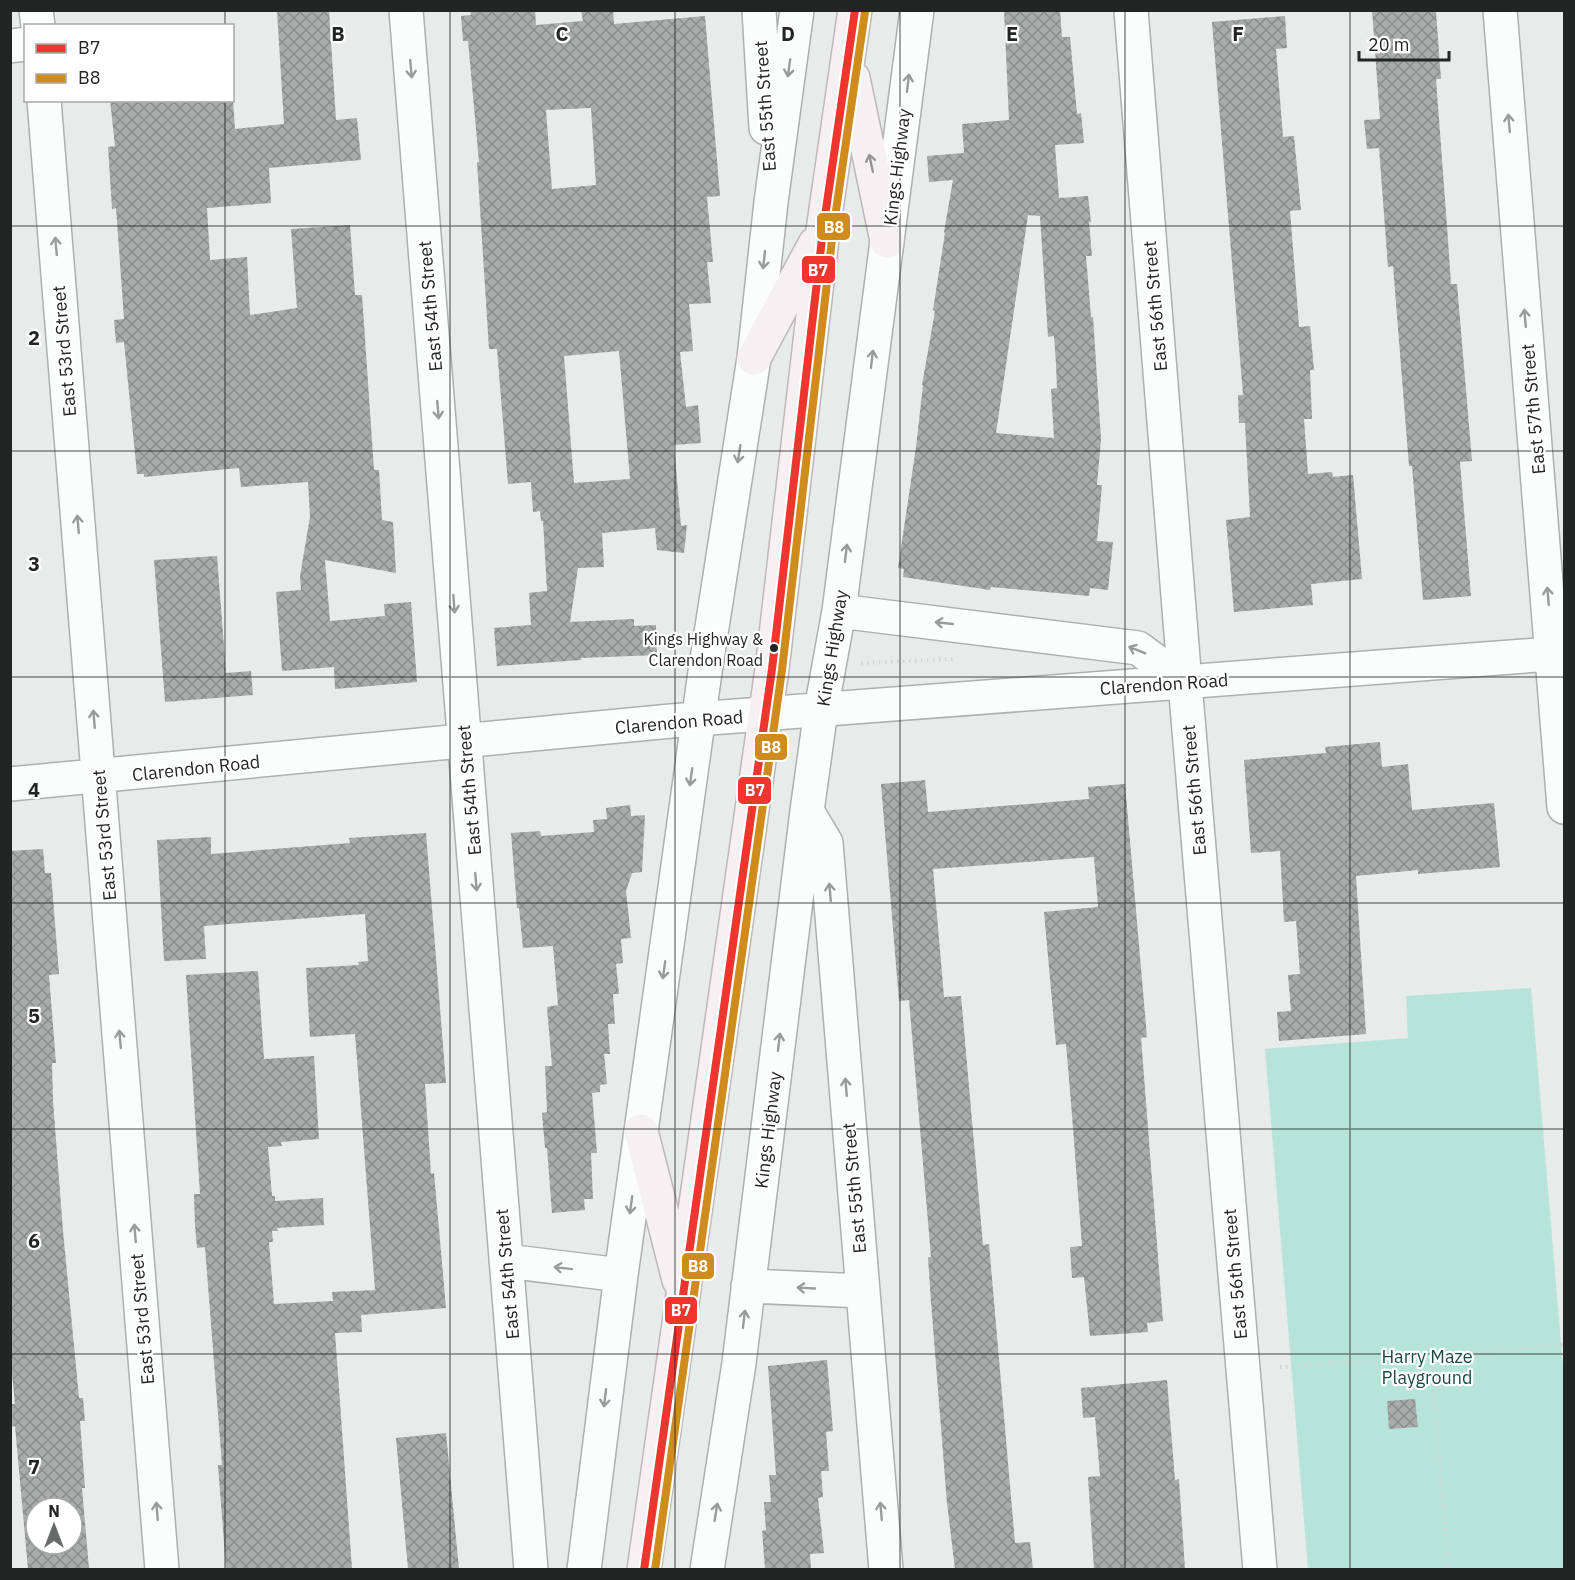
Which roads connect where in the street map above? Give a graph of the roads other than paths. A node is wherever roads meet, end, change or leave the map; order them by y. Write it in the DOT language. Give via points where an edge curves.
graph roads {
  1 [pos="406,10"];
  2 [pos="759,10"];
  3 [pos="797,10"];
  4 [pos="855,10"];
  5 [pos="917,10"];
  6 [pos="1131,10"];
  7 [pos="1500,10"];
  8 [pos="848,56"];
  9 [pos="44,102"];
  10 [pos="771,202"];
  11 [pos="823,230"];
  12 [pos="887,241"];
  13 [pos="754,358"];
  14 [pos="839,610"];
  15 [pos="1558,654"];
  16 [pos="1185,683"];
  17 [pos="821,710"];
  18 [pos="765,715"];
  19 [pos="699,719"];
  20 [pos="465,741"];
  21 [pos="99,777"];
  22 [pos="10,784"];
  23 [pos="1564,807"];
  24 [pos="807,811"];
  25 [pos="641,1131"];
  26 [pos="506,1261"];
  27 [pos="621,1275"];
  28 [pos="748,1286"];
  29 [pos="863,1291"];
  30 [pos="683,1296"];
  31 [pos="162,1569"];
  32 [pos="531,1569"];
  33 [pos="584,1569"];
  34 [pos="644,1569"];
  35 [pos="707,1569"];
  36 [pos="886,1569"];
  37 [pos="1260,1569"];
  1 -- 20 [label="street, East 54th Street, one-way"];
  2 -- 10 [label="street, East 55th Street"];
  3 -- 10 [label="street, one-way"];
  4 -- 8 [label="main road"];
  12 -- 5 [label="street, Kings Highway, one-way"];
  6 -- 16 [label="street, East 56th Street"];
  15 -- 7 [label="street, East 57th Street, one-way"];
  8 -- 11 [label="main road"];
  12 -- 8 [label="main road, one-way"];
  21 -- 9 [label="street, East 53rd Street, one-way"];
  10 -- 13 [label="street, one-way"];
  11 -- 13 [label="main road"];
  11 -- 18 [label="main road"];
  14 -- 12 [label="street, Kings Highway, one-way"];
  13 -- 19 [label="street, one-way"];
  16 -- 14 [label="street, one-way" via="1138,648"];
  14 -- 17 [label="street, Kings Highway"];
  15 -- 16 [label="street, Clarendon Road"];
  15 -- 23 [label="street, East 57th Street"];
  16 -- 17 [label="street, Clarendon Road"];
  16 -- 37 [label="street, East 56th Street"];
  17 -- 18 [label="street, Clarendon Road"];
  17 -- 24 [label="street, Kings Highway"];
  18 -- 19 [label="street, Clarendon Road"];
  18 -- 30 [label="main road"];
  19 -- 20 [label="street, Clarendon Road"];
  19 -- 25 [label="street, one-way"];
  20 -- 21 [label="street, Clarendon Road"];
  20 -- 26 [label="street, East 54th Street, one-way"];
  21 -- 22 [label="street, Clarendon Road"];
  31 -- 21 [label="street, East 53rd Street, one-way"];
  28 -- 24 [label="street, Kings Highway, one-way"];
  29 -- 24 [label="street, East 55th Street, one-way" via="826,843"];
  25 -- 27 [label="street, one-way"];
  25 -- 30 [label="main road"];
  27 -- 26 [label="street, one-way"];
  26 -- 32 [label="street, East 54th Street"];
  27 -- 33 [label="street, one-way"];
  29 -- 28 [label="street, one-way"];
  35 -- 28 [label="street, Kings Highway, one-way"];
  36 -- 29 [label="street, East 55th Street, one-way"];
  30 -- 34 [label="main road"];
}
